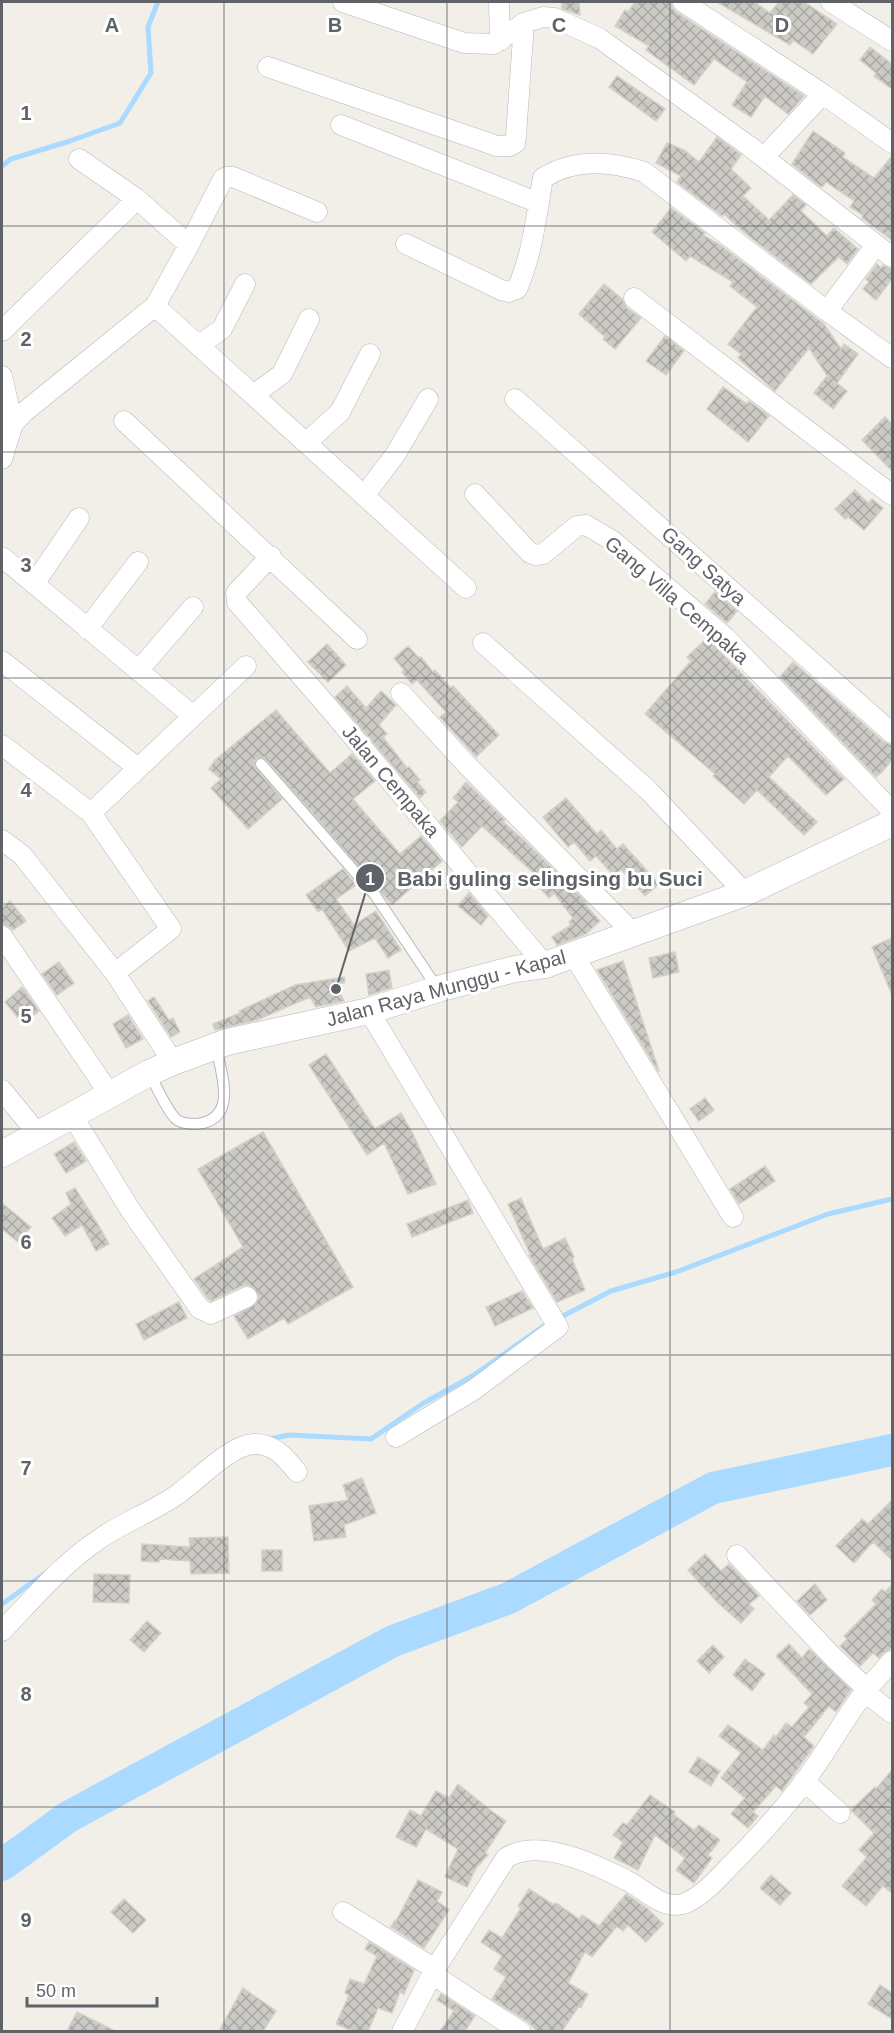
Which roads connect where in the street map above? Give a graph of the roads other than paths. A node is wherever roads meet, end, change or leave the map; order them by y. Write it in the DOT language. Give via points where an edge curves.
graph roads {
  1 [pos="344,2"];
  2 [pos="499,2"];
  3 [pos="684,2"];
  4 [pos="831,2"];
  5 [pos="524,22"];
  6 [pos="500,41"];
  7 [pos="892,41"];
  8 [pos="268,67"];
  9 [pos="823,94"];
  10 [pos="341,125"];
  11 [pos="892,142"];
  12 [pos="764,157"];
  13 [pos="79,159"];
  14 [pos="137,200"];
  15 [pos="539,203"];
  16 [pos="318,212"];
  17 [pos="406,244"];
  18 [pos="189,245"];
  19 [pos="884,251"];
  20 [pos="245,284"];
  21 [pos="634,298"];
  22 [pos="156,306"];
  23 [pos="826,310"];
  24 [pos="309,320"];
  25 [pos="2,331"];
  26 [pos="199,345"];
  27 [pos="370,354"];
  28 [pos="892,357"];
  29 [pos="2,376"];
  30 [pos="253,395"];
  31 [pos="428,399"];
  32 [pos="515,399"];
  33 [pos="124,421"];
  34 [pos="13,424"];
  35 [pos="306,443"];
  36 [pos="2,459"];
  37 [pos="475,494"];
  38 [pos="892,495"];
  39 [pos="364,496"];
  40 [pos="78,518"];
  41 [pos="271,556"];
  42 [pos="2,557"];
  43 [pos="138,562"];
  44 [pos="34,584"];
  45 [pos="466,588"];
  46 [pos="193,607"];
  47 [pos="87,629"];
  48 [pos="357,639"];
  49 [pos="483,643"];
  50 [pos="2,662"];
  51 [pos="246,666"];
  52 [pos="138,671"];
  53 [pos="401,693"];
  54 [pos="192,716"];
  55 [pos="892,733"];
  56 [pos="2,745"];
  57 [pos="261,764"];
  58 [pos="138,768"];
  59 [pos="892,811"];
  60 [pos="91,813"];
  61 [pos="892,823"];
  62 [pos="2,840"];
  63 [pos="745,893"];
  64 [pos="633,933"];
  65 [pos="2,936"];
  66 [pos="573,954"];
  67 [pos="545,965"];
  68 [pos="116,973"];
  69 [pos="438,989"];
  70 [pos="369,1011"];
  71 [pos="216,1046"];
  72 [pos="173,1062"];
  73 [pos="149,1073"];
  74 [pos="2,1090"];
  75 [pos="109,1093"];
  76 [pos="72,1115"];
  77 [pos="37,1133"];
  78 [pos="2,1154"];
  79 [pos="733,1217"];
  80 [pos="247,1297"];
  81 [pos="396,1437"];
  82 [pos="297,1472"];
  83 [pos="737,1556"];
  84 [pos="2,1631"];
  85 [pos="892,1661"];
  86 [pos="866,1690"];
  87 [pos="892,1713"];
  88 [pos="804,1781"];
  89 [pos="840,1813"];
  90 [pos="343,1912"];
  91 [pos="433,1972"];
  92 [pos="402,2031"];
  93 [pos="521,2031"];
  1 -- 6 [label="street" via="464,43 488,45"];
  2 -- 6 [label="street"];
  3 -- 9 [label="street"];
  4 -- 7 [label="street"];
  5 -- 6 [label="street"];
  5 -- 8 [label="street" via="516,136 510,146 497,146"];
  5 -- 12 [label="street" via="554,18 599,38"];
  9 -- 11 [label="street"];
  9 -- 12 [label="street"];
  10 -- 15 [label="street"];
  12 -- 19 [label="street"];
  13 -- 14 [label="street"];
  14 -- 18 [label="street"];
  14 -- 25 [label="street"];
  15 -- 17 [label="street" via="527,266 517,289 510,292"];
  15 -- 23 [label="street" via="543,178 578,164 618,164 644,172"];
  16 -- 18 [label="street" via="227,177"];
  18 -- 22 [label="street"];
  19 -- 23 [label="street"];
  20 -- 26 [label="street" via="222,330"];
  21 -- 38 [label="street"];
  22 -- 26 [label="street"];
  22 -- 34 [label="street"];
  23 -- 28 [label="street"];
  24 -- 30 [label="street" via="282,374"];
  26 -- 30 [label="street"];
  27 -- 35 [label="street" via="340,412"];
  29 -- 34 [label="street"];
  30 -- 35 [label="street"];
  31 -- 39 [label="street" via="395,455"];
  32 -- 55 [label="street, Gang Satya"];
  33 -- 41 [label="street"];
  34 -- 36 [label="street"];
  35 -- 39 [label="street"];
  37 -- 59 [label="street, Gang Villa Cempaka" via="530,553 543,554 577,526 586,525 613,541 726,638"];
  39 -- 45 [label="street"];
  40 -- 44 [label="street"];
  41 -- 48 [label="street"];
  41 -- 67 [label="street, Jalan Cempaka" via="236,593 237,602"];
  42 -- 44 [label="street"];
  43 -- 47 [label="street"];
  44 -- 47 [label="street"];
  46 -- 52 [label="street"];
  47 -- 52 [label="street"];
  49 -- 63 [label="street" via="648,790"];
  50 -- 58 [label="street"];
  51 -- 54 [label="street"];
  52 -- 54 [label="street"];
  53 -- 64 [label="street"];
  54 -- 58 [label="street"];
  56 -- 60 [label="street"];
  57 -- 69 [label="lane" via="375,895"];
  58 -- 60 [label="street"];
  60 -- 68 [label="street" via="171,929"];
  61 -- 63 [label="street, Jalan Raya Munggu - Kapal"];
  62 -- 68 [label="street" via="22,855"];
  63 -- 64 [label="street, Jalan Raya Munggu - Kapal"];
  64 -- 66 [label="street, Jalan Raya Munggu - Kapal"];
  65 -- 75 [label="street"];
  66 -- 67 [label="street, Jalan Raya Munggu - Kapal"];
  66 -- 79 [label="street"];
  67 -- 69 [label="street, Jalan Raya Munggu - Kapal"];
  68 -- 72 [label="street"];
  69 -- 70 [label="street, Jalan Raya Munggu - Kapal"];
  70 -- 71 [label="street, Jalan Raya Munggu - Kapal"];
  70 -- 81 [label="street" via="558,1327 476,1389"];
  71 -- 72 [label="street, Jalan Raya Munggu - Kapal"];
  71 -- 73 [label="lane" via="225,1096 223,1107 212,1119 198,1124 175,1119"];
  72 -- 73 [label="street, Jalan Raya Munggu - Kapal"];
  73 -- 75 [label="street, Jalan Raya Munggu - Kapal"];
  74 -- 77 [label="street"];
  75 -- 76 [label="street, Jalan Raya Munggu - Kapal"];
  76 -- 77 [label="street, Jalan Raya Munggu - Kapal"];
  76 -- 80 [label="street" via="131,1211 200,1309 211,1314"];
  77 -- 78 [label="street, Jalan Raya Munggu - Kapal"];
  82 -- 84 [label="street" via="274,1448 244,1446 169,1500 97,1540"];
  83 -- 86 [label="street"];
  85 -- 86 [label="street"];
  86 -- 87 [label="street"];
  86 -- 88 [label="street"];
  88 -- 89 [label="street"];
  88 -- 91 [label="street" via="762,1834 705,1891 681,1905 660,1901 584,1861 558,1853 514,1853 496,1870"];
  90 -- 91 [label="street"];
  91 -- 92 [label="street"];
  91 -- 93 [label="street"];
}
